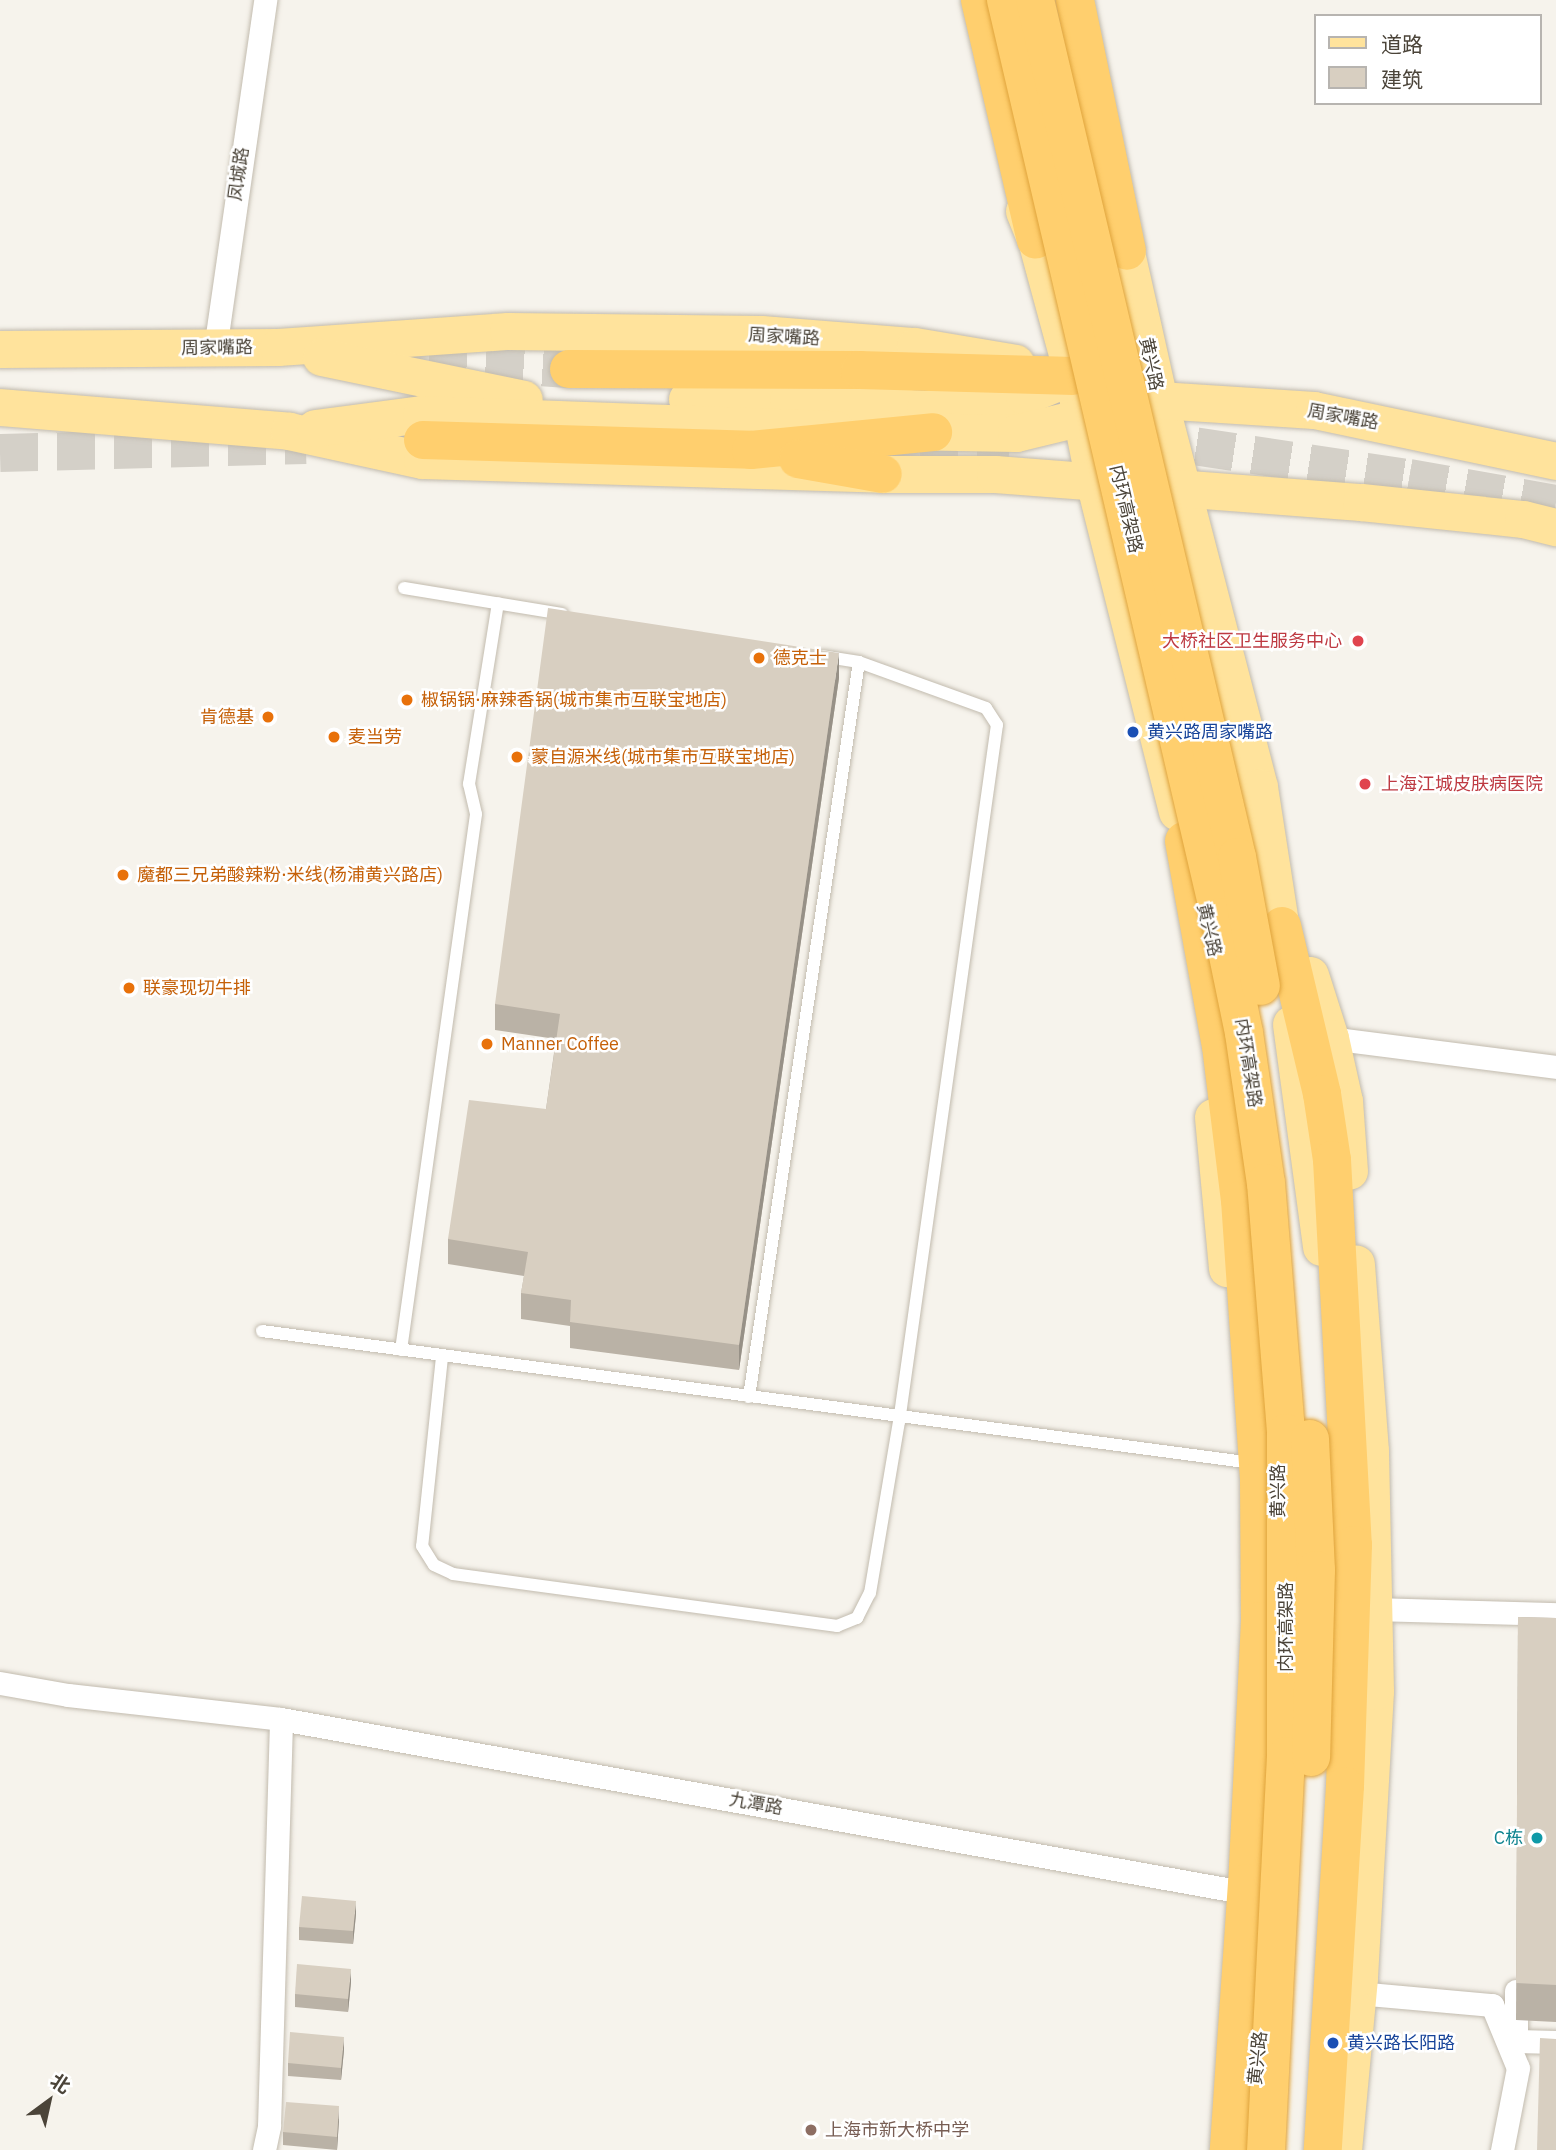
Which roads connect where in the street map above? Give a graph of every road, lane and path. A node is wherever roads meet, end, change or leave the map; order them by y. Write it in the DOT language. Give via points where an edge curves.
graph roads {
  1 [pos="265,0"];
  2 [pos="962,0"];
  3 [pos="980,0"];
  4 [pos="994,0"];
  5 [pos="1006,0"];
  6 [pos="1035,0"];
  7 [pos="1060,0"];
  8 [pos="1075,0"];
  9 [pos="1094,0"];
  10 [pos="1036,240"];
  11 [pos="1127,251"];
  12 [pos="278,347"];
  13 [pos="0,349"];
  14 [pos="215,349"];
  15 [pos="569,369"];
  16 [pos="1073,376"];
  17 [pos="1159,400"];
  18 [pos="0,407"];
  19 [pos="1081,416"];
  20 [pos="289,431"];
  21 [pos="933,432"];
  22 [pos="422,440"];
  23 [pos="751,450"];
  24 [pos="1556,461"];
  25 [pos="883,474"];
  26 [pos="1094,481"];
  27 [pos="1184,487"];
  28 [pos="1556,527"];
  29 [pos="404,588"];
  30 [pos="498,603"];
  31 [pos="578,616"];
  32 [pos="805,654"];
  33 [pos="859,663"];
  34 [pos="1184,841"];
  35 [pos="1282,926"];
  36 [pos="1330,1038"];
  37 [pos="1556,1067"];
  38 [pos="262,1331"];
  39 [pos="401,1350"];
  40 [pos="442,1357"];
  41 [pos="749,1397"];
  42 [pos="900,1416"];
  43 [pos="1252,1471"];
  44 [pos="1375,1609"];
  45 [pos="1519,1613"];
  46 [pos="1556,1614"];
  47 [pos="1518,1640"];
  48 [pos="0,1683"];
  49 [pos="281,1719"];
  50 [pos="1231,1889"];
  51 [pos="1516,1966"];
  52 [pos="1357,1993"];
  53 [pos="1556,2042"];
  54 [pos="264,2150"];
  55 [pos="1217,2150"];
  56 [pos="1229,2150"];
  57 [pos="1249,2150"];
  58 [pos="1266,2150"];
  59 [pos="1286,2150"];
  60 [pos="1304,2150"];
  61 [pos="1323,2150"];
  62 [pos="1343,2150"];
  63 [pos="1502,2150"];
  1 -- 14 [label="street, 凤城路"];
  2 -- 10 [label="main road, 黄兴路" via="1000,154"];
  3 -- 10 [label="highway"];
  4 -- 10 [label="main road, 黄兴路" via="1030,151"];
  5 -- 58 [label="highway, 内环高架路, bridge" via="1217,904 1244,1033 1266,1183 1286,1433 1286,1756"];
  6 -- 59 [label="highway, 内环高架路, bridge" via="1237,857 1283,1125 1310,1436 1316,1570 1310,1787"];
  7 -- 11 [label="main road, 黄兴路"];
  8 -- 11 [label="highway"];
  9 -- 11 [label="main road, 黄兴路" via="1122,135"];
  10 -- 16 [label="main road, 黄兴路"];
  11 -- 17 [label="main road, 黄兴路"];
  12 -- 14 [label="main road, 周家嘴路"];
  12 -- 16 [label="main road, 周家嘴路" via="508,331 761,334 915,346"];
  12 -- 16 [label="main road" via="514,399 788,400 925,409 1024,396"];
  13 -- 14 [label="main road, 周家嘴路"];
  15 -- 16 [label="highway"];
  16 -- 17 [label="main road, 周家嘴路"];
  16 -- 19 [label="main road, 黄兴路"];
  17 -- 19 [label="main road"];
  17 -- 24 [label="main road, 周家嘴路" via="1314,410"];
  17 -- 27 [label="main road, 黄兴路"];
  18 -- 20 [label="main road"];
  19 -- 21 [label="main road" via="1016,433"];
  19 -- 26 [label="main road, 黄兴路"];
  20 -- 21 [label="main road" via="422,414"];
  20 -- 25 [label="main road" via="422,460"];
  21 -- 23 [label="highway"];
  22 -- 23 [label="highway"];
  23 -- 25 [label="highway"];
  25 -- 26 [label="main road" via="995,474"];
  26 -- 27 [label="main road"];
  26 -- 34 [label="main road, 黄兴路"];
  27 -- 28 [label="main road" via="1522,519"];
  27 -- 35 [label="main road, 黄兴路" via="1259,787"];
  29 -- 30 [label="lane"];
  30 -- 31 [label="lane"];
  30 -- 39 [label="lane" via="468,784 476,814"];
  32 -- 33 [label="lane"];
  33 -- 41 [label="lane"];
  33 -- 42 [label="lane" via="986,708 997,725"];
  34 -- 43 [label="highway" via="1221,1046 1240,1199"];
  34 -- 57 [label="main road, 黄兴路" via="1209,919 1254,1175 1278,1426 1279,1753"];
  35 -- 36 [label="main road, 黄兴路" via="1310,975"];
  35 -- 60 [label="main road, 黄兴路" via="1292,1036 1320,1234 1334,1568 1331,1722"];
  35 -- 61 [label="highway" via="1322,1094 1332,1160 1353,1545 1345,1786"];
  36 -- 37 [label="street"];
  36 -- 44 [label="main road, 黄兴路" via="1344,1101 1370,1451"];
  38 -- 39 [label="lane"];
  39 -- 40 [label="lane"];
  40 -- 41 [label="lane"];
  40 -- 42 [label="lane" via="422,1546 434,1565 453,1574 823,1625 837,1626 857,1618 870,1593"];
  41 -- 42 [label="lane"];
  42 -- 43 [label="lane"];
  43 -- 50 [label="main road, 黄兴路" via="1252,1621"];
  43 -- 56 [label="highway" via="1259,1635"];
  44 -- 45 [label="street"];
  44 -- 52 [label="main road, 黄兴路" via="1375,1691"];
  45 -- 46 [label="street"];
  45 -- 47 [label="street"];
  48 -- 49 [label="street, 九潭路"];
  49 -- 50 [label="street, 九潭路"];
  49 -- 54 [label="street"];
  50 -- 55 [label="main road, 黄兴路"];
  51 -- 53 [label="street" via="1516,2041"];
  52 -- 62 [label="main road, 黄兴路"];
  52 -- 63 [label="street" via="1492,2005 1518,2068"];
}
